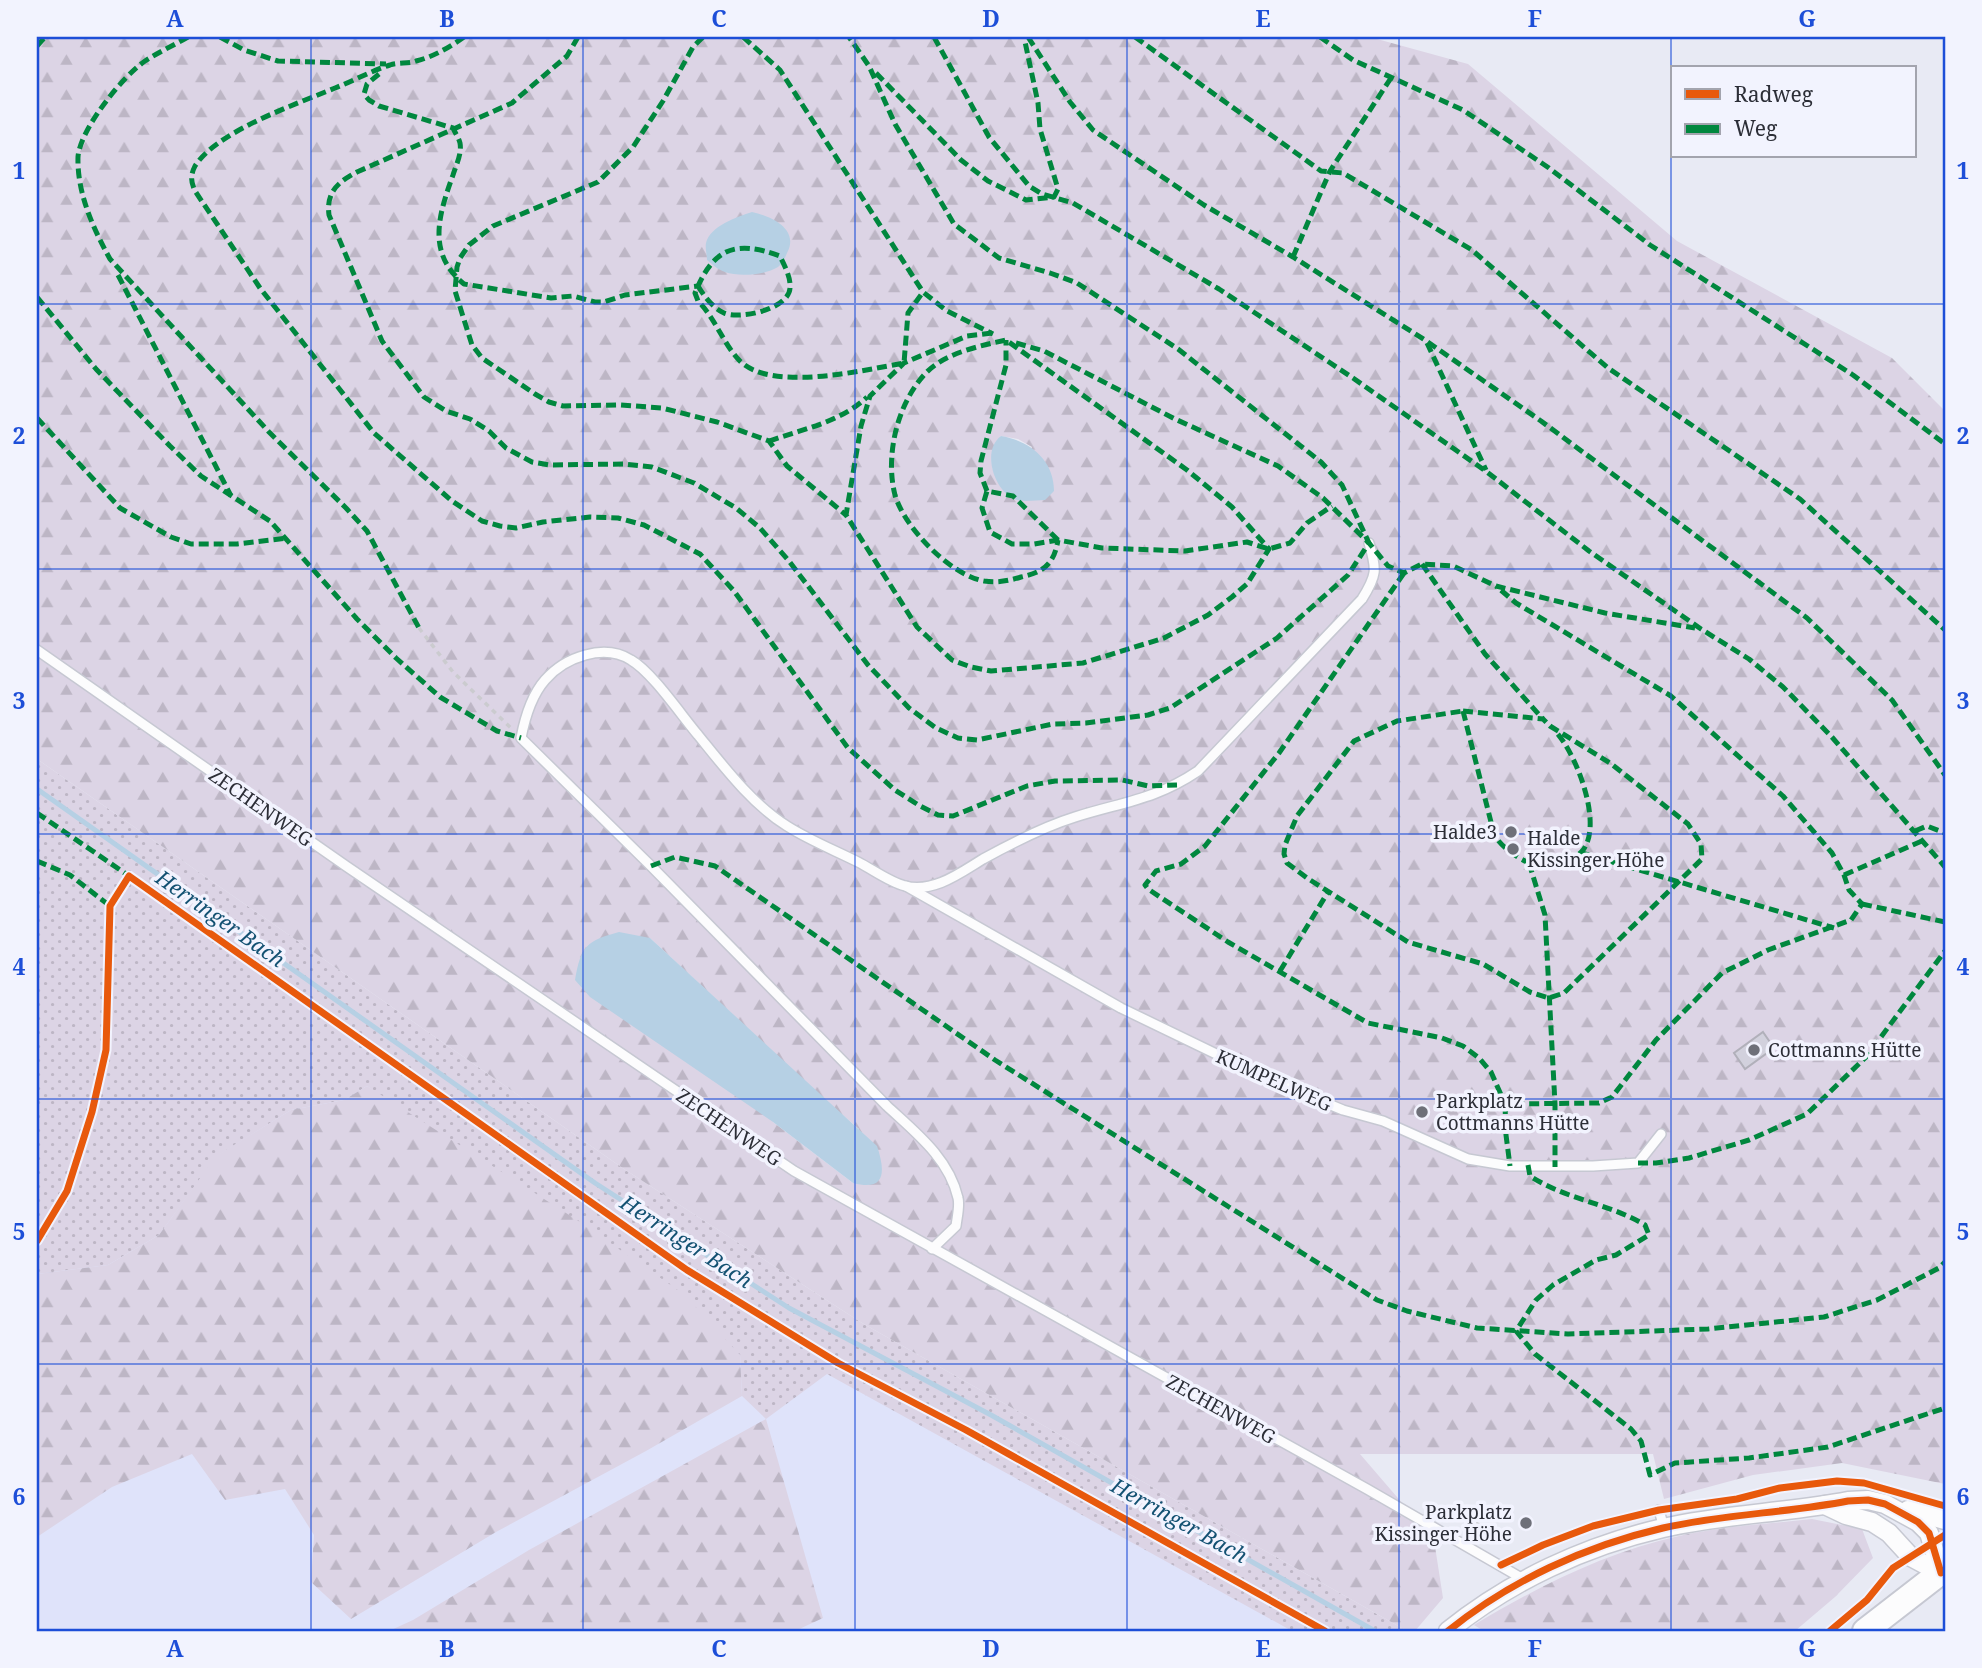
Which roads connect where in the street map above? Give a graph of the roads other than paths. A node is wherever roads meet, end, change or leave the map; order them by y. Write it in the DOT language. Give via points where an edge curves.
graph roads {
  1 [pos="1369,543"];
  2 [pos="37,650"];
  3 [pos="905,886"];
  4 [pos="1661,1134"];
  5 [pos="932,1249"];
  6 [pos="1885,1504"];
  7 [pos="1825,1506"];
  8 [pos="1659,1510"];
  9 [pos="1945,1520"];
  10 [pos="1664,1528"];
  11 [pos="1943,1571"];
  12 [pos="1525,1580"];
  13 [pos="1449,1630"];
  14 [pos="1866,1631"];
  1 -- 3 [label="lane" via="1376,571 1362,599 1198,771 1144,799 1050,826 938,885"];
  2 -- 5 [label="lane, ZECHENWEG" via="782,1163"];
  3 -- 4 [label="lane, KUMPELWEG" via="1133,1014 1270,1080 1383,1121 1468,1159 1510,1166 1638,1163"];
  3 -- 5 [label="lane" via="786,825 742,786 632,660 600,651 584,656 546,678 531,704 521,738 946,1167 959,1200 956,1226"];
  5 -- 12 [label="lane, ZECHENWEG"];
  6 -- 7 [label="street" via="1868,1500"];
  6 -- 9 [label="street"];
  6 -- 11 [label="street" via="1929,1533"];
  7 -- 10 [label="street"];
  7 -- 11 [label="street" via="1872,1522 1912,1557"];
  8 -- 10 [label="lane"];
  10 -- 12 [label="street" via="1592,1547"];
  11 -- 14 [label="main road"];
  12 -- 13 [label="street"];
}
